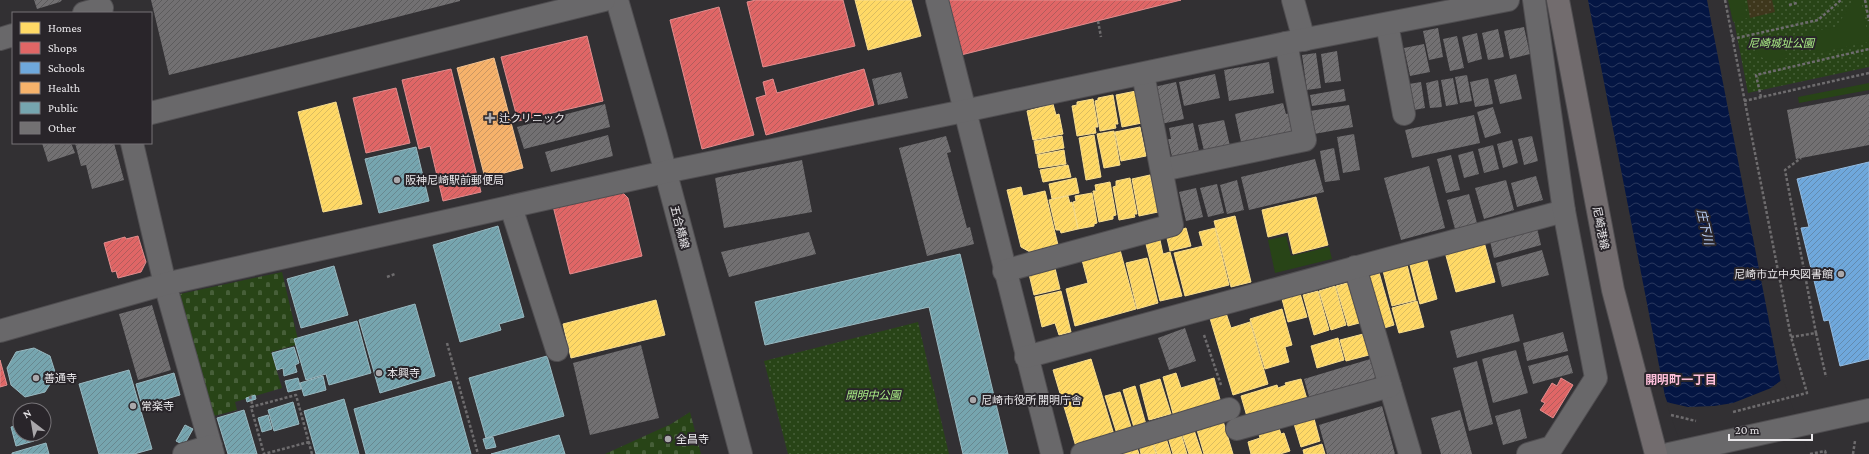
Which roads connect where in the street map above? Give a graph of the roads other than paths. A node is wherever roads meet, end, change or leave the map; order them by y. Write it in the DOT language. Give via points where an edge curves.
graph roads {
  1 [pos="604,0"];
  2 [pos="617,0"];
  3 [pos="937,0"];
  4 [pos="1293,0"];
  5 [pos="1508,0"];
  6 [pos="1534,0"];
  7 [pos="1558,0"];
  8 [pos="1387,24"];
  9 [pos="12,35"];
  10 [pos="0,39"];
  11 [pos="1295,41"];
  12 [pos="1143,74"];
  13 [pos="964,111"];
  14 [pos="152,113"];
  15 [pos="1404,114"];
  16 [pos="132,144"];
  17 [pos="1162,170"];
  18 [pos="665,172"];
  19 [pos="511,207"];
  20 [pos="1564,211"];
  21 [pos="1355,267"];
  22 [pos="1004,271"];
  23 [pos="165,284"];
  24 [pos="0,331"];
  25 [pos="557,350"];
  26 [pos="1026,357"];
  27 [pos="1390,386"];
  28 [pos="1229,409"];
  29 [pos="1869,410"];
  30 [pos="1237,429"];
  31 [pos="212,450"];
  32 [pos="1667,453"];
  33 [pos="184,454"];
  34 [pos="741,454"];
  35 [pos="1052,454"];
  36 [pos="1082,454"];
  37 [pos="1410,454"];
  38 [pos="1528,454"];
  1 -- 14 [label="street"];
  2 -- 18 [label="street, 五合橋線"];
  3 -- 13 [label="street"];
  4 -- 11 [label="street"];
  5 -- 8 [label="street"];
  6 -- 20 [label="street"];
  7 -- 32 [label="main road, 尼崎港線" via="1613,290"];
  8 -- 11 [label="street"];
  8 -- 15 [label="street"];
  9 -- 10 [label="street"];
  11 -- 12 [label="street"];
  11 -- 17 [label="street" via="1305,140"];
  12 -- 13 [label="street"];
  12 -- 17 [label="street"];
  13 -- 18 [label="street"];
  13 -- 22 [label="street"];
  16 -- 23 [label="street"];
  17 -- 22 [label="street" via="1172,225"];
  18 -- 19 [label="street"];
  18 -- 34 [label="street, 五合橋線"];
  19 -- 23 [label="street"];
  19 -- 25 [label="street"];
  20 -- 21 [label="street"];
  20 -- 38 [label="street" via="1596,378 1552,447"];
  21 -- 26 [label="street"];
  21 -- 27 [label="street"];
  22 -- 26 [label="street"];
  23 -- 24 [label="street"];
  23 -- 31 [label="street"];
  26 -- 35 [label="street"];
  27 -- 30 [label="street"];
  27 -- 37 [label="street"];
  28 -- 36 [label="street"];
  29 -- 32 [label="street"];
  31 -- 33 [label="street"];
}
